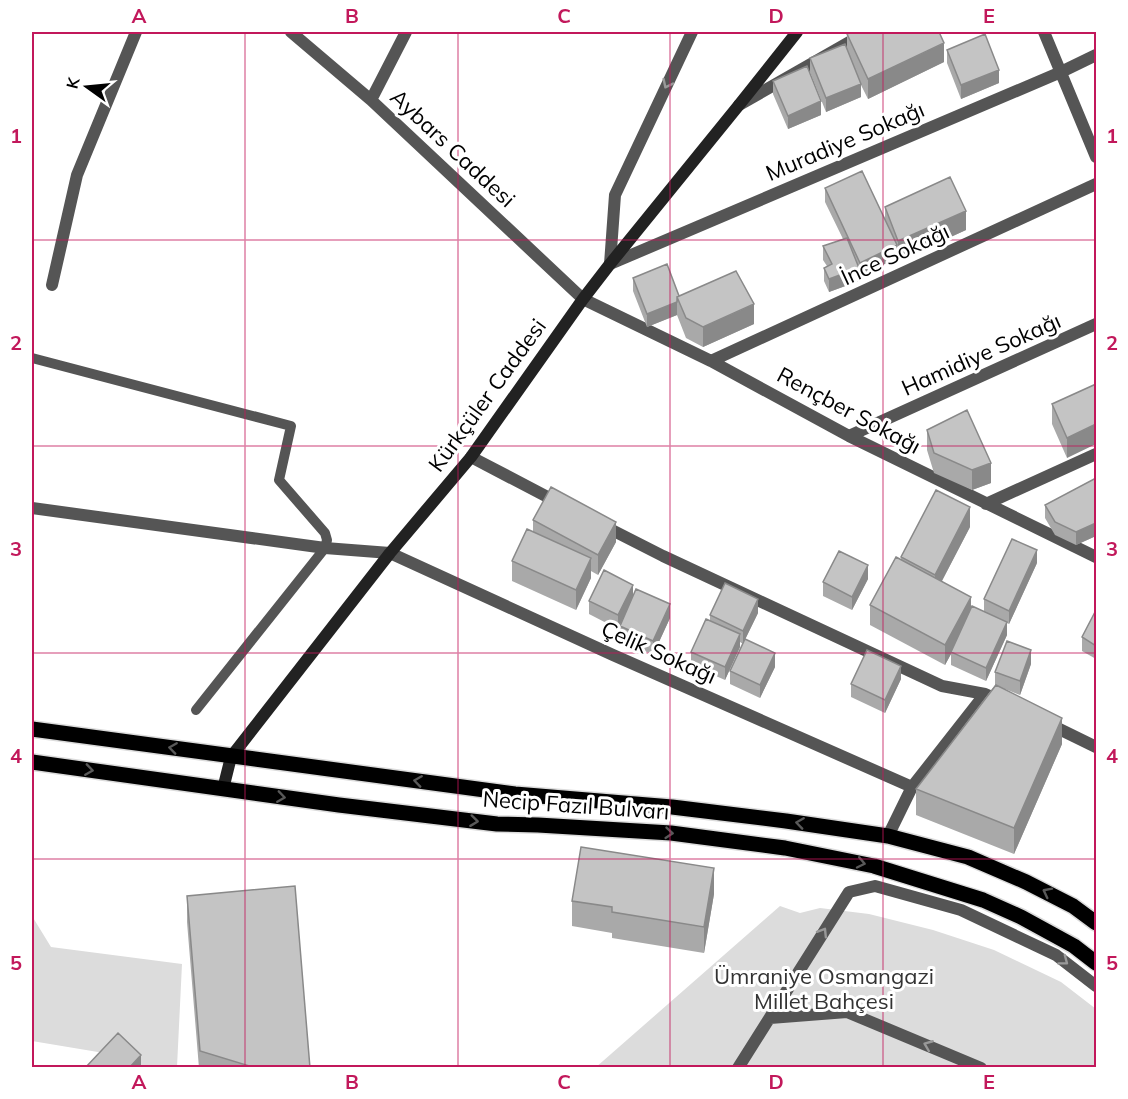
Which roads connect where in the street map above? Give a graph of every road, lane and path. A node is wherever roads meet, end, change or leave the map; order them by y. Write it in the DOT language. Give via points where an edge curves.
graph roads {
  1 [pos="136,32"];
  2 [pos="291,32"];
  3 [pos="406,32"];
  4 [pos="692,32"];
  5 [pos="797,32"];
  6 [pos="867,32"];
  7 [pos="1044,32"];
  8 [pos="1096,55"];
  9 [pos="1062,72"];
  10 [pos="370,100"];
  11 [pos="740,105"];
  12 [pos="1096,157"];
  13 [pos="1096,184"];
  14 [pos="609,264"];
  15 [pos="52,285"];
  16 [pos="583,299"];
  17 [pos="1096,324"];
  18 [pos="32,358"];
  19 [pos="711,361"];
  20 [pos="849,436"];
  21 [pos="1096,454"];
  22 [pos="471,457"];
  23 [pos="986,504"];
  24 [pos="567,507"];
  25 [pos="32,508"];
  26 [pos="588,518"];
  27 [pos="325,548"];
  28 [pos="390,553"];
  29 [pos="1096,557"];
  30 [pos="985,694"];
  31 [pos="1016,708"];
  32 [pos="196,710"];
  33 [pos="1036,718"];
  34 [pos="32,729"];
  35 [pos="1096,747"];
  36 [pos="231,757"];
  37 [pos="32,762"];
  38 [pos="912,787"];
  39 [pos="223,789"];
  40 [pos="888,836"];
  41 [pos="1096,923"];
  42 [pos="1096,963"];
  43 [pos="1096,986"];
  44 [pos="770,1018"];
  45 [pos="738,1068"];
  46 [pos="981,1068"];
  1 -- 15 [label="street" via="77,175"];
  2 -- 10 [label="street, Aybars Caddesi"];
  3 -- 10 [label="street"];
  4 -- 14 [label="street, one-way" via="615,195"];
  5 -- 11 [label="main road, Kürkçüler Caddesi"];
  6 -- 11 [label="street"];
  7 -- 9 [label="street"];
  8 -- 9 [label="street, Muradiye Sokağı"];
  9 -- 12 [label="street"];
  9 -- 14 [label="street, Muradiye Sokağı"];
  10 -- 16 [label="street, Aybars Caddesi"];
  11 -- 14 [label="main road, Kürkçüler Caddesi"];
  13 -- 19 [label="street, İnce Sokağı"];
  14 -- 16 [label="main road, Kürkçüler Caddesi"];
  16 -- 19 [label="street, Rençber Sokağı"];
  16 -- 22 [label="main road, Kürkçüler Caddesi"];
  17 -- 20 [label="street, Hamidiye Sokağı"];
  18 -- 27 [label="lane" via="291,426 279,480 325,533"];
  19 -- 20 [label="street, Rençber Sokağı"];
  20 -- 23 [label="street, Rençber Sokağı"];
  21 -- 23 [label="street"];
  22 -- 24 [label="street"];
  22 -- 28 [label="main road, Kürkçüler Caddesi"];
  23 -- 29 [label="street, Rençber Sokağı"];
  25 -- 27 [label="street"];
  26 -- 30 [label="street" via="942,686"];
  27 -- 28 [label="street"];
  27 -- 32 [label="lane"];
  28 -- 36 [label="main road, Kürkçüler Caddesi"];
  28 -- 38 [label="street, Çelik Sokağı"];
  30 -- 31 [label="street"];
  30 -- 38 [label="street"];
  33 -- 35 [label="street"];
  36 -- 34 [label="main road, Necip Fazıl Bulvarı, one-way"];
  36 -- 39 [label="main road, Kürkçüler Caddesi"];
  40 -- 36 [label="main road, Necip Fazıl Bulvarı, one-way" via="672,807 515,794"];
  37 -- 39 [label="main road, Necip Fazıl Bulvarı, one-way"];
  38 -- 40 [label="street"];
  39 -- 42 [label="main road, Necip Fazıl Bulvarı, one-way" via="497,824 671,833 785,848 874,866 983,900 1074,946"];
  41 -- 40 [label="main road, Necip Fazıl Bulvarı, one-way" via="1073,906 968,857"];
  44 -- 43 [label="street, one-way" via="849,892 875,886 962,910 1056,955"];
  44 -- 45 [label="street"];
  46 -- 44 [label="street, one-way" via="847,1012"];
}
